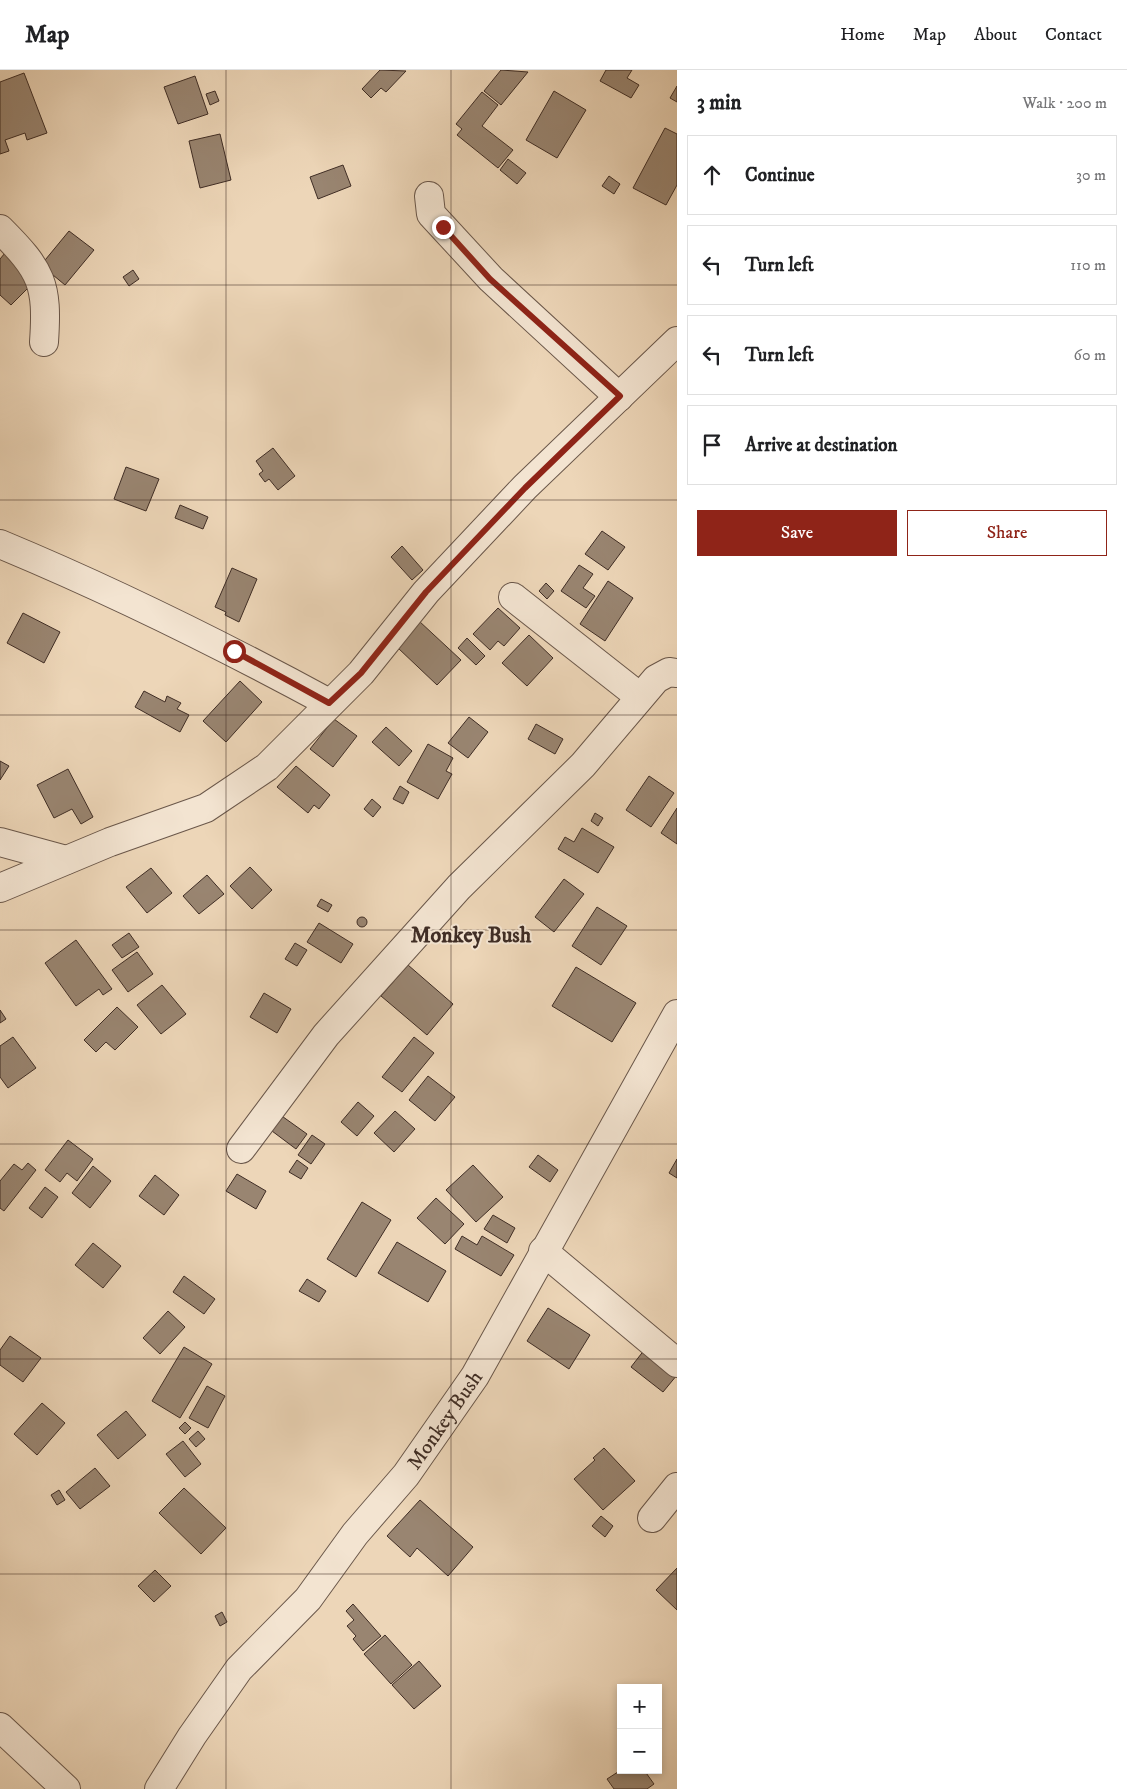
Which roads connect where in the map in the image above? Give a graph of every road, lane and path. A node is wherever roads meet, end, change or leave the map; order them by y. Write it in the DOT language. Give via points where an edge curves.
graph roads {
  1 [pos="429,196"];
  2 [pos="0,229"];
  3 [pos="677,341"];
  4 [pos="44,342"];
  5 [pos="620,396"];
  6 [pos="0,544"];
  7 [pos="513,597"];
  8 [pos="677,673"];
  9 [pos="640,697"];
  10 [pos="329,703"];
  11 [pos="0,842"];
  12 [pos="66,860"];
  13 [pos="0,888"];
  14 [pos="677,1014"];
  15 [pos="241,1149"];
  16 [pos="544,1251"];
  17 [pos="677,1363"];
  18 [pos="677,1487"];
  19 [pos="652,1518"];
  20 [pos="0,1726"];
  21 [pos="66,1789"];
  22 [pos="159,1789"];
  1 -- 5 [label="street" via="431,214 490,279"];
  2 -- 4 [label="street" via="40,275 46,305"];
  3 -- 5 [label="street"];
  5 -- 10 [label="street" via="426,592 361,673"];
  6 -- 10 [label="street" via="79,576 234,651"];
  7 -- 9 [label="street"];
  8 -- 9 [label="street" via="669,672 656,679"];
  9 -- 15 [label="street" via="583,765 459,887 326,1035"];
  10 -- 12 [label="street" via="267,767 206,808"];
  11 -- 12 [label="street"];
  12 -- 13 [label="street"];
  14 -- 16 [label="street, Monkey Bush"];
  16 -- 17 [label="street"];
  16 -- 22 [label="street, Monkey Bush" via="474,1376 406,1475 308,1598 239,1669"];
  18 -- 19 [label="street"];
  20 -- 21 [label="street"];
}
